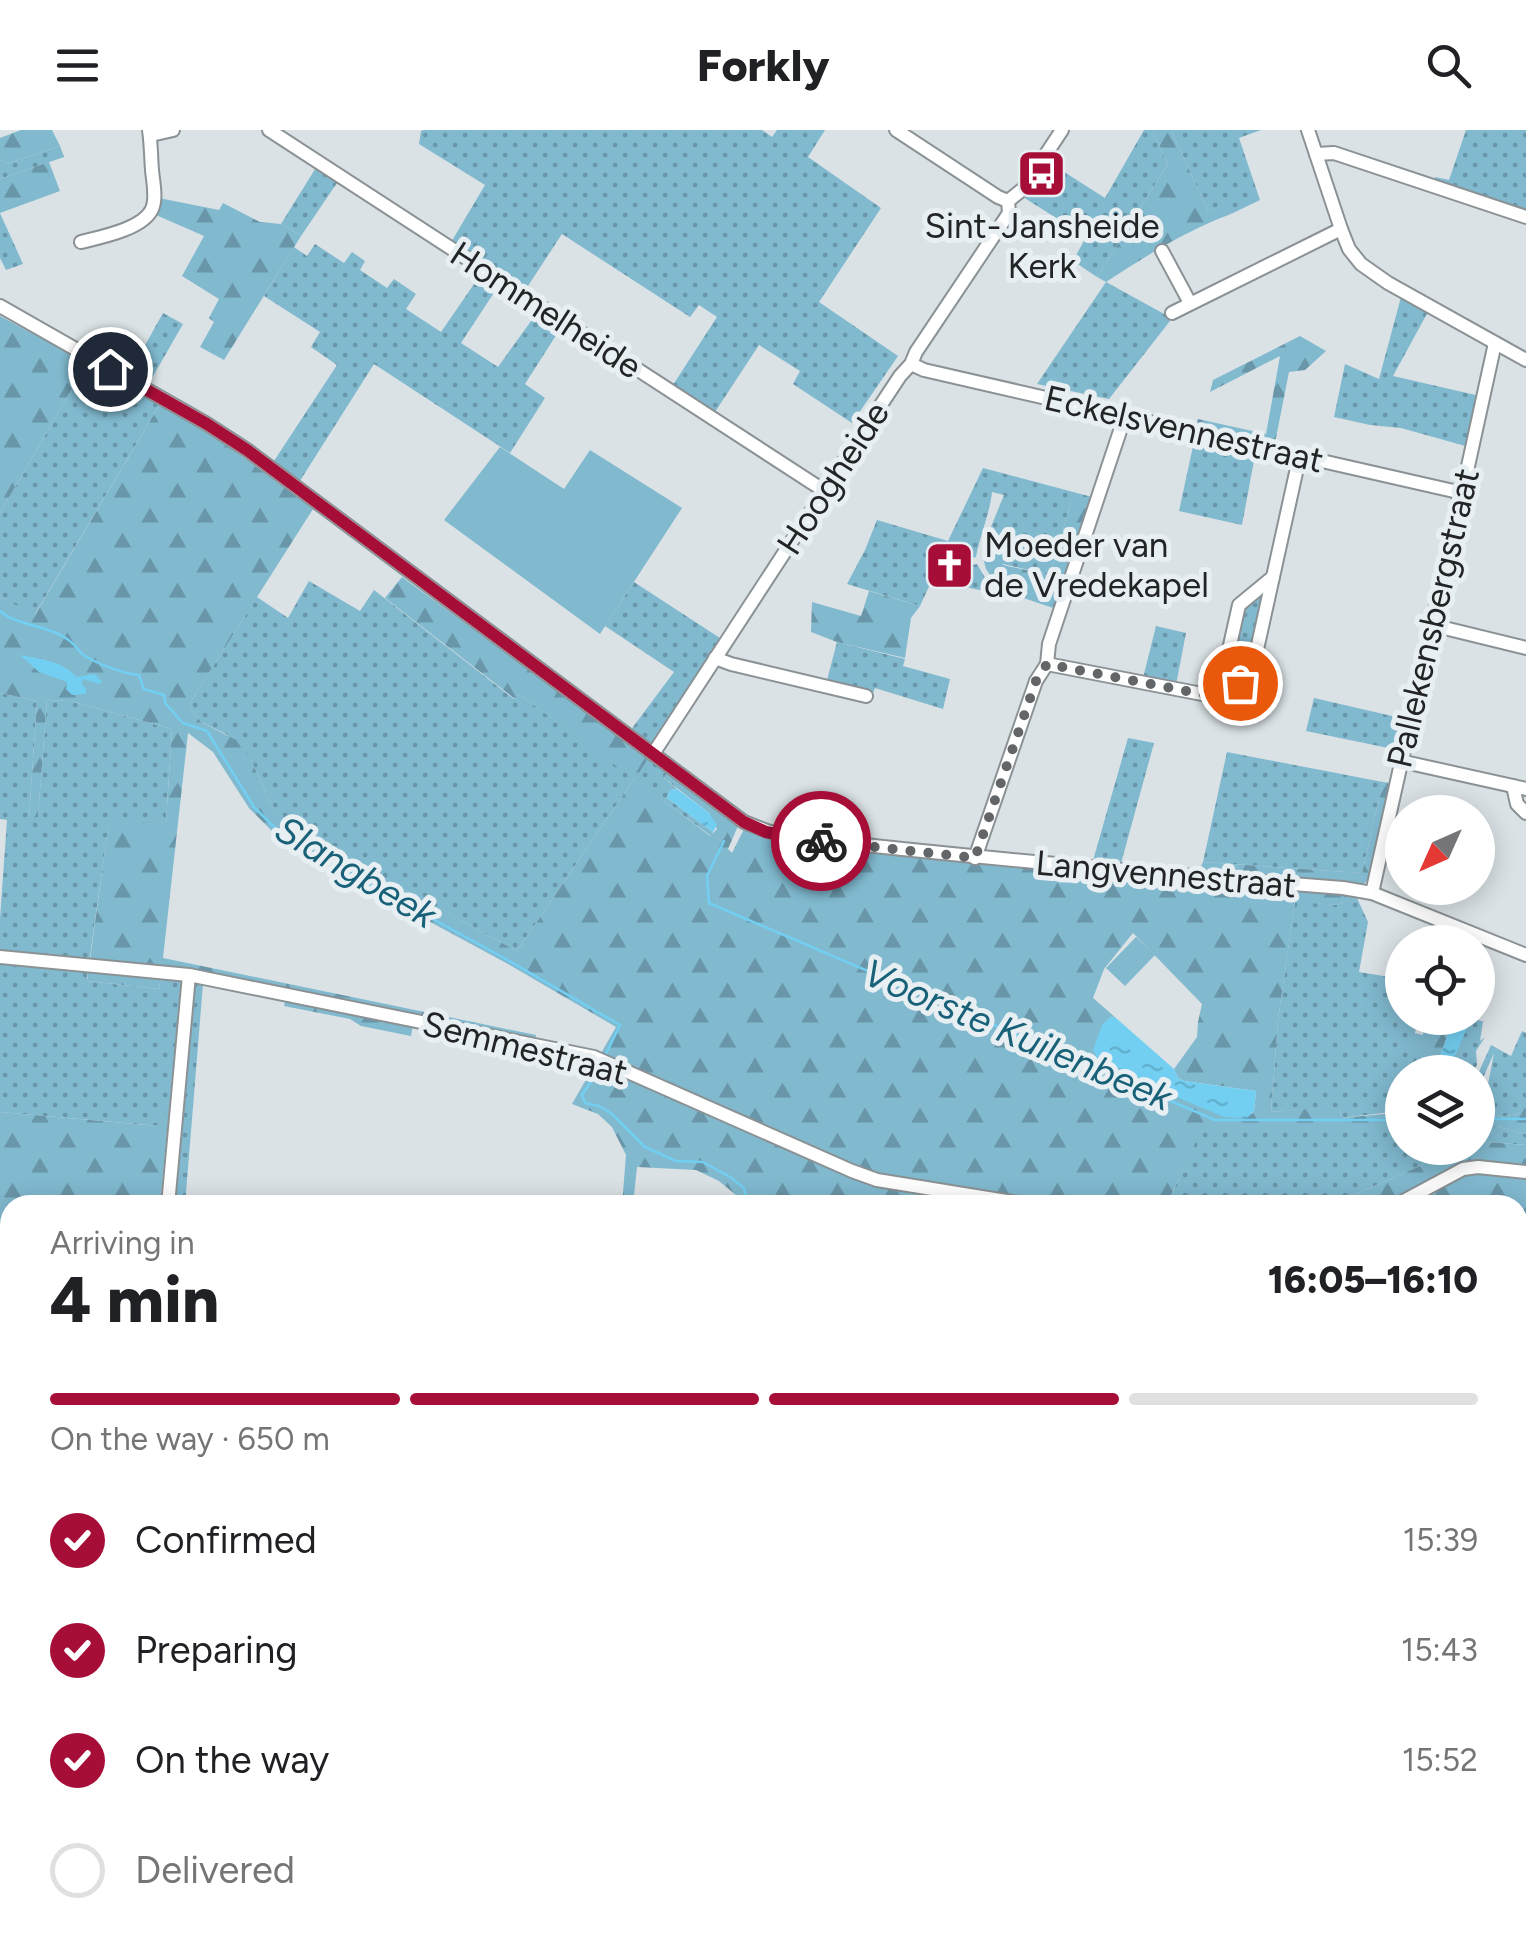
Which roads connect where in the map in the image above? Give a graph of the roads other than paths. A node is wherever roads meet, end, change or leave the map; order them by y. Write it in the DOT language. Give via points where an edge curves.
graph roads {
  1 [pos="173,130"];
  2 [pos="269,130"];
  3 [pos="896,130"];
  4 [pos="1062,130"];
  5 [pos="1308,130"];
  6 [pos="150,133"];
  7 [pos="1316,154"];
  8 [pos="1008,201"];
  9 [pos="1526,216"];
  10 [pos="1341,228"];
  11 [pos="82,242"];
  12 [pos="1162,251"];
  13 [pos="1190,303"];
  14 [pos="0,306"];
  15 [pos="1172,313"];
  16 [pos="1495,343"];
  17 [pos="1526,360"];
  18 [pos="911,364"];
  19 [pos="1124,419"];
  20 [pos="1299,459"];
  21 [pos="822,490"];
  22 [pos="1458,492"];
  23 [pos="1273,577"];
  24 [pos="1432,625"];
  25 [pos="1526,648"];
  26 [pos="715,658"];
  27 [pos="1047,664"];
  28 [pos="1230,690"];
  29 [pos="866,696"];
  30 [pos="653,754"];
  31 [pos="1400,761"];
  32 [pos="1520,787"];
  33 [pos="1526,814"];
  34 [pos="975,858"];
  35 [pos="1372,893"];
  36 [pos="1526,955"];
  37 [pos="0,957"];
  38 [pos="190,976"];
  39 [pos="1526,1172"];
  40 [pos="169,1195"];
  41 [pos="969,1195"];
  42 [pos="1414,1195"];
  1 -- 6 [label="street"];
  2 -- 21 [label="street, Hommelheide"];
  3 -- 8 [label="street"];
  4 -- 8 [label="street, Hoogheide" via="1024,189"];
  5 -- 7 [label="street"];
  6 -- 11 [label="street" via="152,209 140,223"];
  7 -- 9 [label="street" via="1334,153"];
  7 -- 10 [label="street"];
  8 -- 18 [label="street, Hoogheide" via="1008,213"];
  10 -- 13 [label="street"];
  10 -- 16 [label="street" via="1373,274"];
  12 -- 13 [label="street"];
  13 -- 15 [label="street"];
  14 -- 30 [label="street, Langvennestraat" via="247,450"];
  16 -- 17 [label="street"];
  16 -- 22 [label="street, Pallekensbergstraat"];
  18 -- 19 [label="street, Eckelsvennestraat"];
  18 -- 21 [label="street, Hoogheide"];
  19 -- 20 [label="street, Eckelsvennestraat"];
  19 -- 27 [label="street"];
  20 -- 22 [label="street, Eckelsvennestraat"];
  20 -- 23 [label="street"];
  21 -- 26 [label="street, Hoogheide"];
  22 -- 24 [label="street, Pallekensbergstraat"];
  23 -- 28 [label="street" via="1254,663"];
  23 -- 28 [label="street" via="1239,605 1226,663"];
  24 -- 25 [label="street"];
  24 -- 31 [label="street, Pallekensbergstraat"];
  26 -- 29 [label="street"];
  26 -- 30 [label="street, Hoogheide"];
  27 -- 28 [label="street" via="1202,694"];
  27 -- 34 [label="street"];
  30 -- 34 [label="street, Langvennestraat" via="766,832"];
  31 -- 32 [label="street"];
  31 -- 35 [label="street, Pallekensbergstraat"];
  32 -- 33 [label="street" via="1517,804"];
  34 -- 35 [label="street, Langvennestraat"];
  35 -- 36 [label="street, Langvennestraat"];
  37 -- 38 [label="street, Semmestraat"];
  38 -- 40 [label="street"];
  38 -- 41 [label="street, Semmestraat" via="594,1057 852,1171"];
  39 -- 42 [label="street" via="1462,1169"];
}
